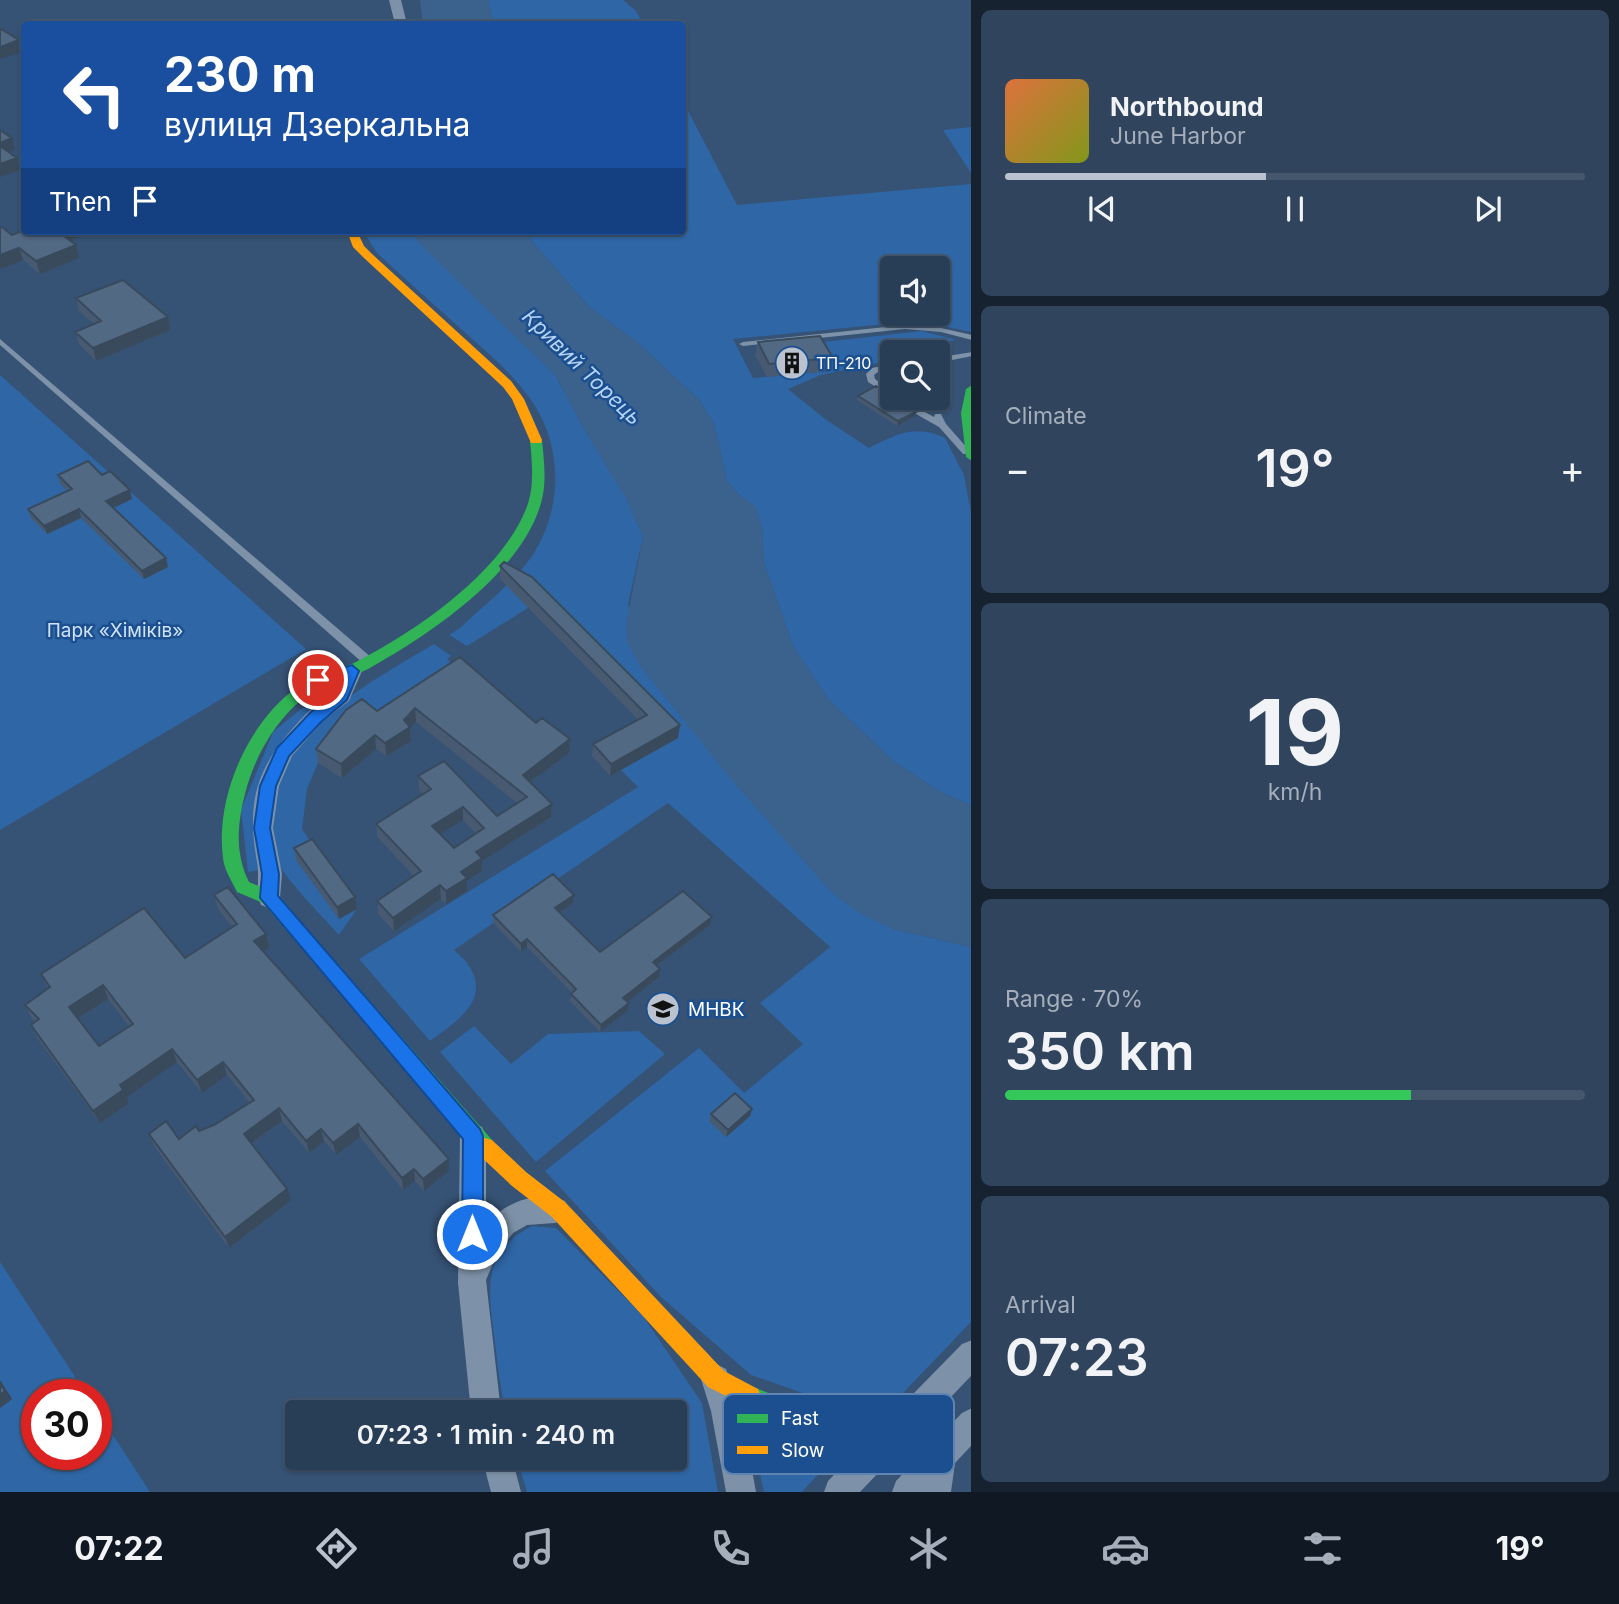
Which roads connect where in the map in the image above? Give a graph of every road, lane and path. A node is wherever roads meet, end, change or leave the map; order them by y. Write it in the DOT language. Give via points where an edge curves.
graph roads {
  1 [pos="395,0"];
  2 [pos="400,21"];
  3 [pos="354,235"];
  4 [pos="971,338"];
  5 [pos="0,341"];
  6 [pos="743,344"];
  7 [pos="13,353"];
  8 [pos="971,354"];
  9 [pos="0,357"];
  10 [pos="950,358"];
  11 [pos="880,369"];
  12 [pos="880,386"];
  13 [pos="971,389"];
  14 [pos="916,410"];
  15 [pos="971,459"];
  16 [pos="360,666"];
  17 [pos="269,898"];
  18 [pos="473,1136"];
  19 [pos="559,1210"];
  20 [pos="472,1283"];
  21 [pos="971,1354"];
  22 [pos="716,1379"];
  23 [pos="744,1394"];
  24 [pos="933,1394"];
  25 [pos="485,1400"];
  26 [pos="723,1401"];
  27 [pos="971,1423"];
  28 [pos="954,1442"];
  29 [pos="500,1470"];
  30 [pos="738,1474"];
  31 [pos="856,1474"];
  32 [pos="924,1474"];
  33 [pos="938,1474"];
  34 [pos="506,1492"];
  35 [pos="741,1492"];
  36 [pos="839,1492"];
  37 [pos="907,1492"];
  38 [pos="936,1492"];
  1 -- 2 [label="street"];
  3 -- 16 [label="street" via="368,256 517,396 532,430 539,473 528,523 505,559 449,610"];
  4 -- 6 [label="lane" via="905,327"];
  5 -- 7 [label="lane"];
  7 -- 9 [label="lane"];
  7 -- 16 [label="lane"];
  8 -- 10 [label="lane"];
  11 -- 12 [label="lane" via="870,374"];
  13 -- 15 [label="street" via="967,413"];
  14 -- 15 [label="lane" via="940,421"];
  16 -- 17 [label="street" via="342,696 283,752 268,786 262,828 271,874"];
  16 -- 17 [label="street" via="318,680 290,703 256,745 240,783 233,809 231,859 243,887"];
  17 -- 18 [label="street"];
  18 -- 19 [label="street"];
  18 -- 20 [label="street"];
  19 -- 20 [label="street" via="523,1210 500,1227 482,1251"];
  19 -- 22 [label="street"];
  20 -- 25 [label="street"];
  21 -- 24 [label="street"];
  22 -- 23 [label="street"];
  22 -- 26 [label="street"];
  27 -- 28 [label="street"];
  29 -- 34 [label="street"];
  30 -- 35 [label="street"];
  31 -- 36 [label="street"];
  32 -- 37 [label="street"];
  33 -- 38 [label="street"];
}
